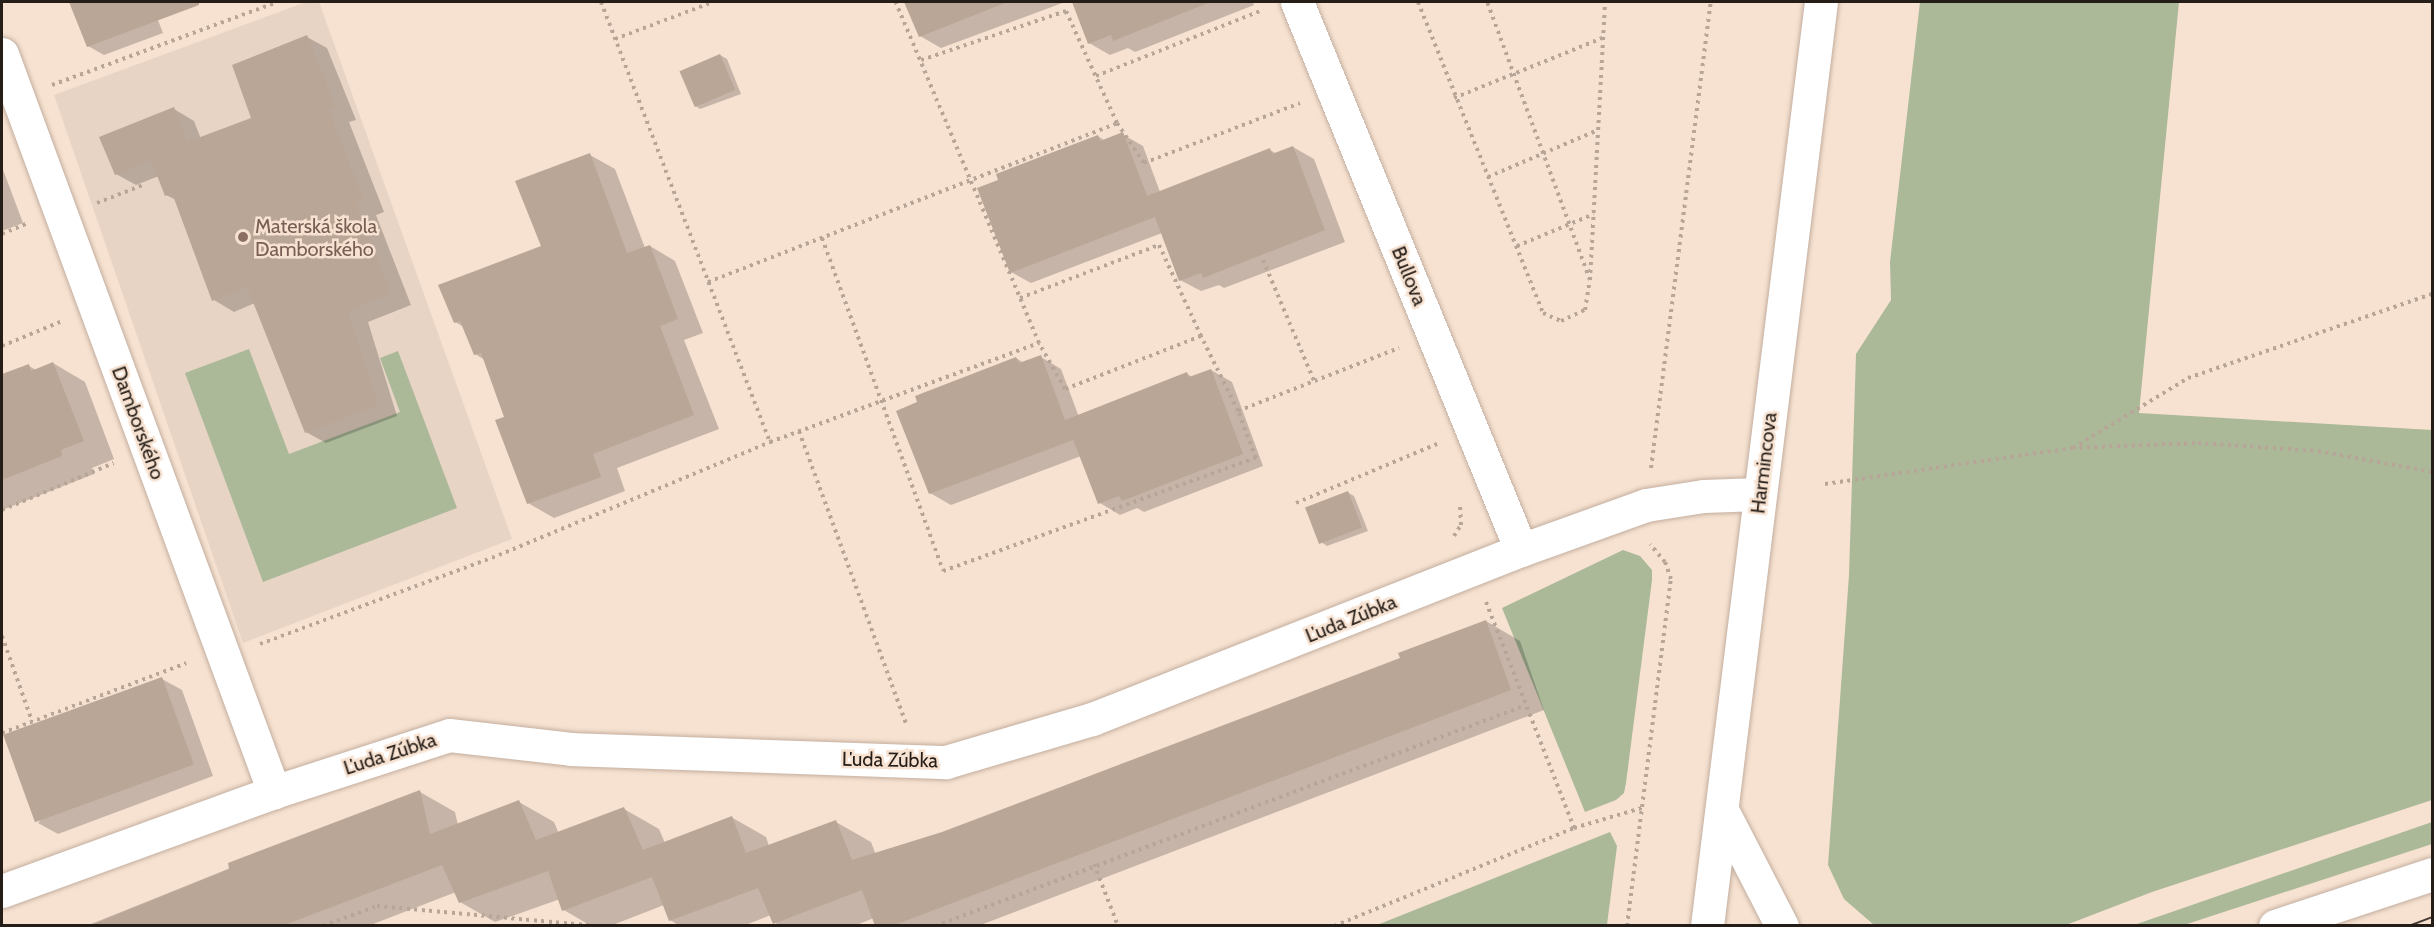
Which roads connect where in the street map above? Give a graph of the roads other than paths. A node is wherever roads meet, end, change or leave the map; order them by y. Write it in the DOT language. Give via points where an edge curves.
graph roads {
  1 [pos="1821,2"];
  2 [pos="1285,4"];
  3 [pos="2,54"];
  4 [pos="1760,494"];
  5 [pos="1521,550"];
  6 [pos="274,792"];
  7 [pos="1722,810"];
  8 [pos="2433,874"];
  9 [pos="2,891"];
  10 [pos="1707,926"];
  11 [pos="1782,926"];
  12 [pos="2275,926"];
  1 -- 4 [label="street, Harmincova"];
  2 -- 5 [label="street, Bullova" via="1433,334"];
  3 -- 6 [label="street, Damborského"];
  4 -- 5 [label="street, Ľuda Zúbka" via="1703,496 1646,505"];
  4 -- 7 [label="street, Harmincova"];
  5 -- 6 [label="street, Ľuda Zúbka" via="1092,719 980,754 920,764 570,749 449,735"];
  6 -- 9 [label="street, Ľuda Zúbka"];
  7 -- 10 [label="street, Harmincova"];
  7 -- 11 [label="street"];
  8 -- 12 [label="street"];
}
